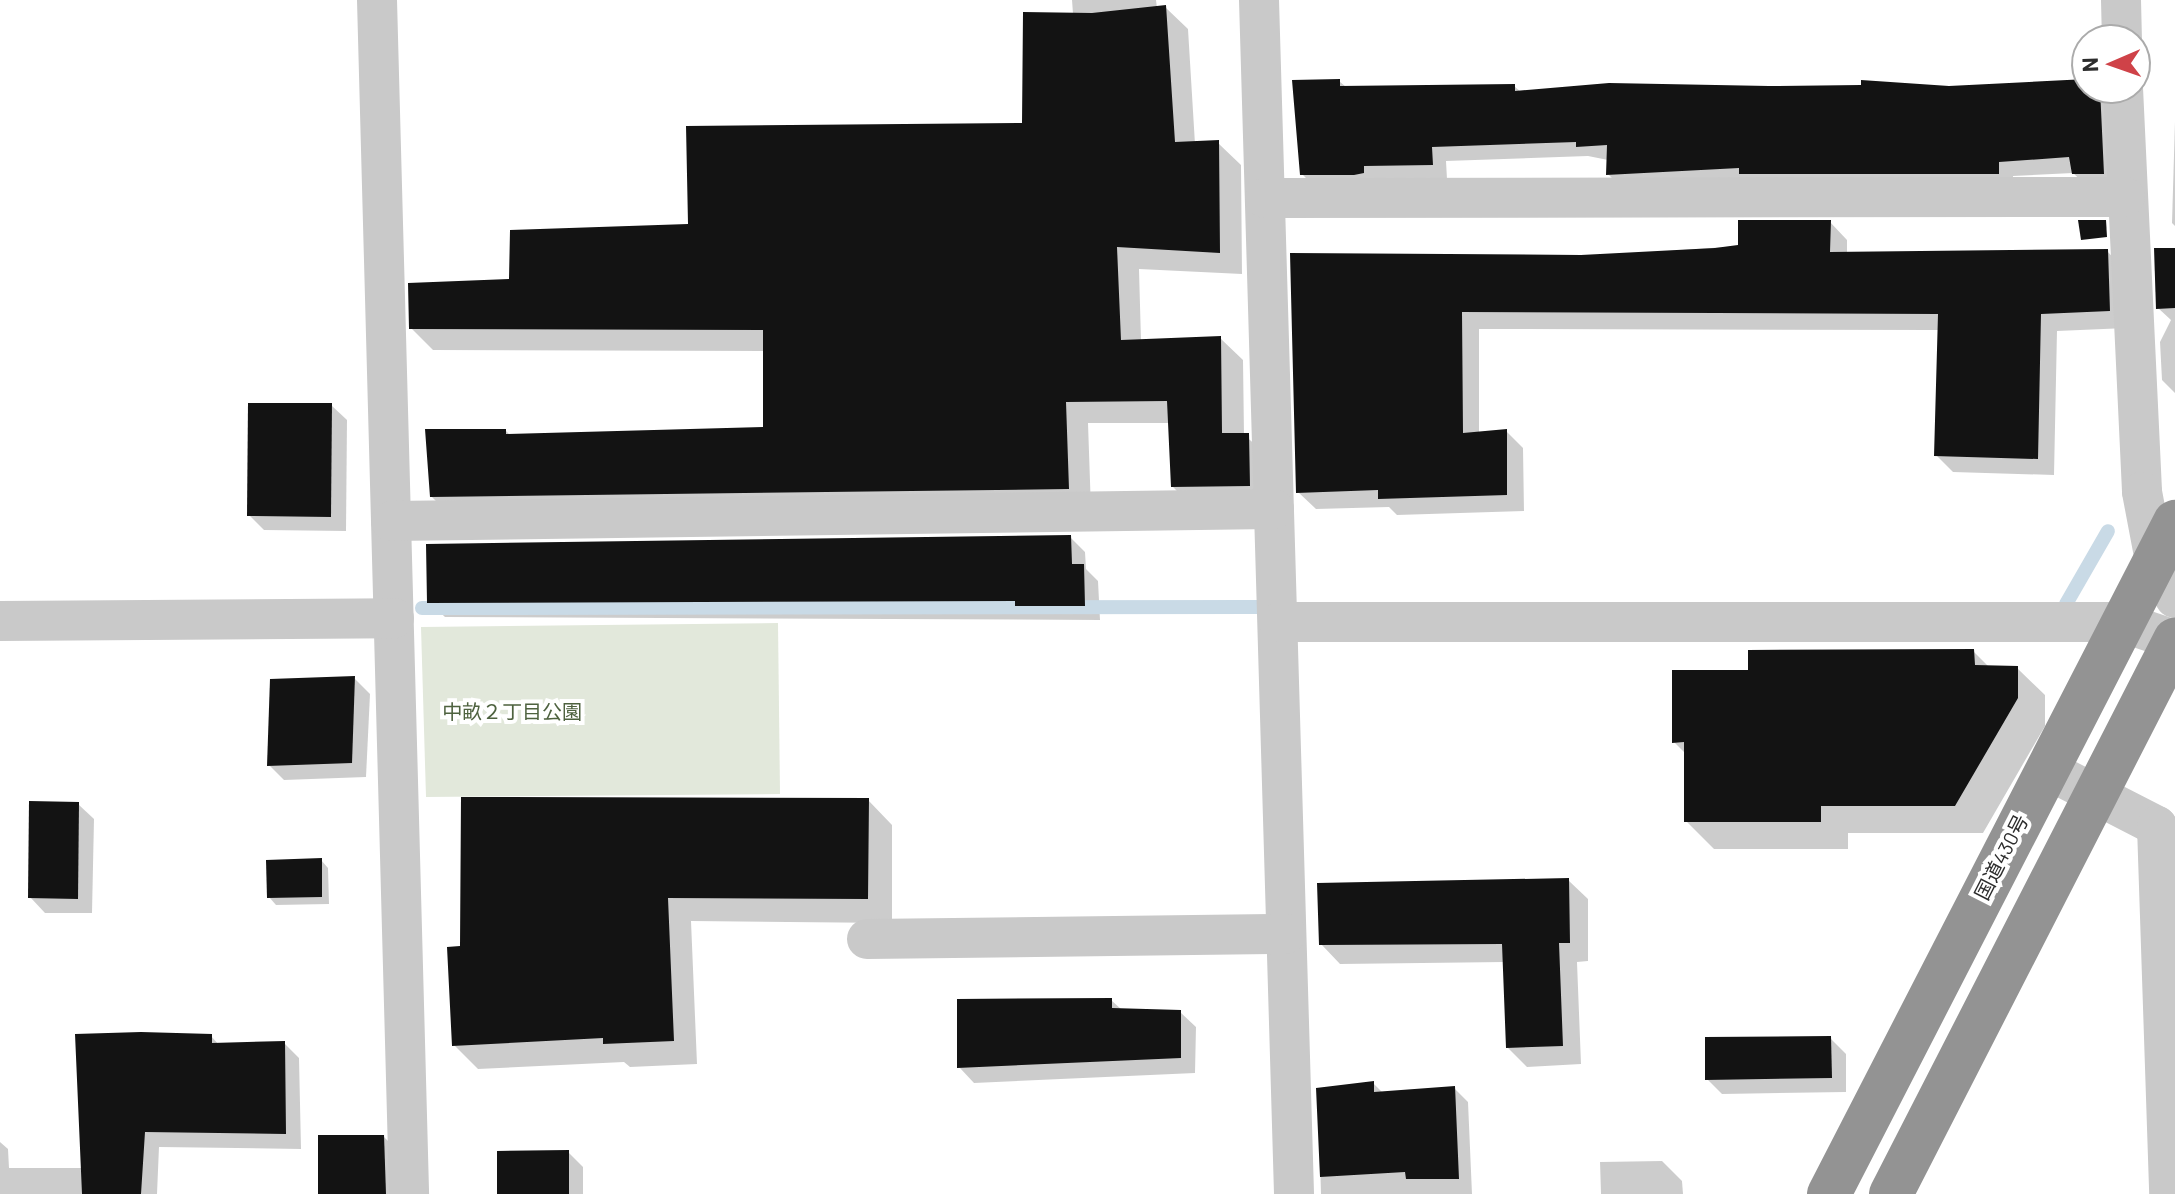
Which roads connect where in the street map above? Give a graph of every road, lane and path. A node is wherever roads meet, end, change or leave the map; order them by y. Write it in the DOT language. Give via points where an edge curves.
graph roads {
  1 [pos="377,0"];
  2 [pos="1259,0"];
  3 [pos="2121,0"];
  4 [pos="2122,24"];
  5 [pos="2123,104"];
  6 [pos="2125,197"];
  7 [pos="1265,198"];
  8 [pos="1274,509"];
  9 [pos="391,521"];
  10 [pos="2175,522"];
  11 [pos="2165,579"];
  12 [pos="394,618"];
  13 [pos="0,621"];
  14 [pos="1279,622"];
  15 [pos="2121,622"];
  16 [pos="2175,640"];
  17 [pos="2046,769"];
  18 [pos="2096,793"];
  19 [pos="1286,934"];
  20 [pos="867,939"];
  21 [pos="2171,1024"];
  22 [pos="409,1194"];
  23 [pos="1294,1194"];
  24 [pos="1829,1194"];
  25 [pos="1891,1194"];
  26 [pos="2169,1194"];
  1 -- 9 [label="street"];
  2 -- 7 [label="street"];
  3 -- 4 [label="street"];
  5 -- 6 [label="street"];
  6 -- 7 [label="street"];
  6 -- 11 [label="street" via="2142,492"];
  7 -- 8 [label="street"];
  8 -- 9 [label="street"];
  8 -- 14 [label="street"];
  9 -- 12 [label="street"];
  10 -- 11 [label="highway, 国道430号"];
  11 -- 15 [label="highway, 国道430号"];
  12 -- 13 [label="street"];
  12 -- 22 [label="street"];
  14 -- 15 [label="street"];
  14 -- 19 [label="street"];
  15 -- 16 [label="street"];
  15 -- 17 [label="highway, 国道430号"];
  16 -- 18 [label="highway"];
  17 -- 18 [label="street"];
  17 -- 24 [label="highway, 国道430号"];
  18 -- 21 [label="street" via="2157,826"];
  18 -- 25 [label="highway"];
  19 -- 20 [label="street"];
  19 -- 23 [label="street"];
  21 -- 26 [label="street"];
}
